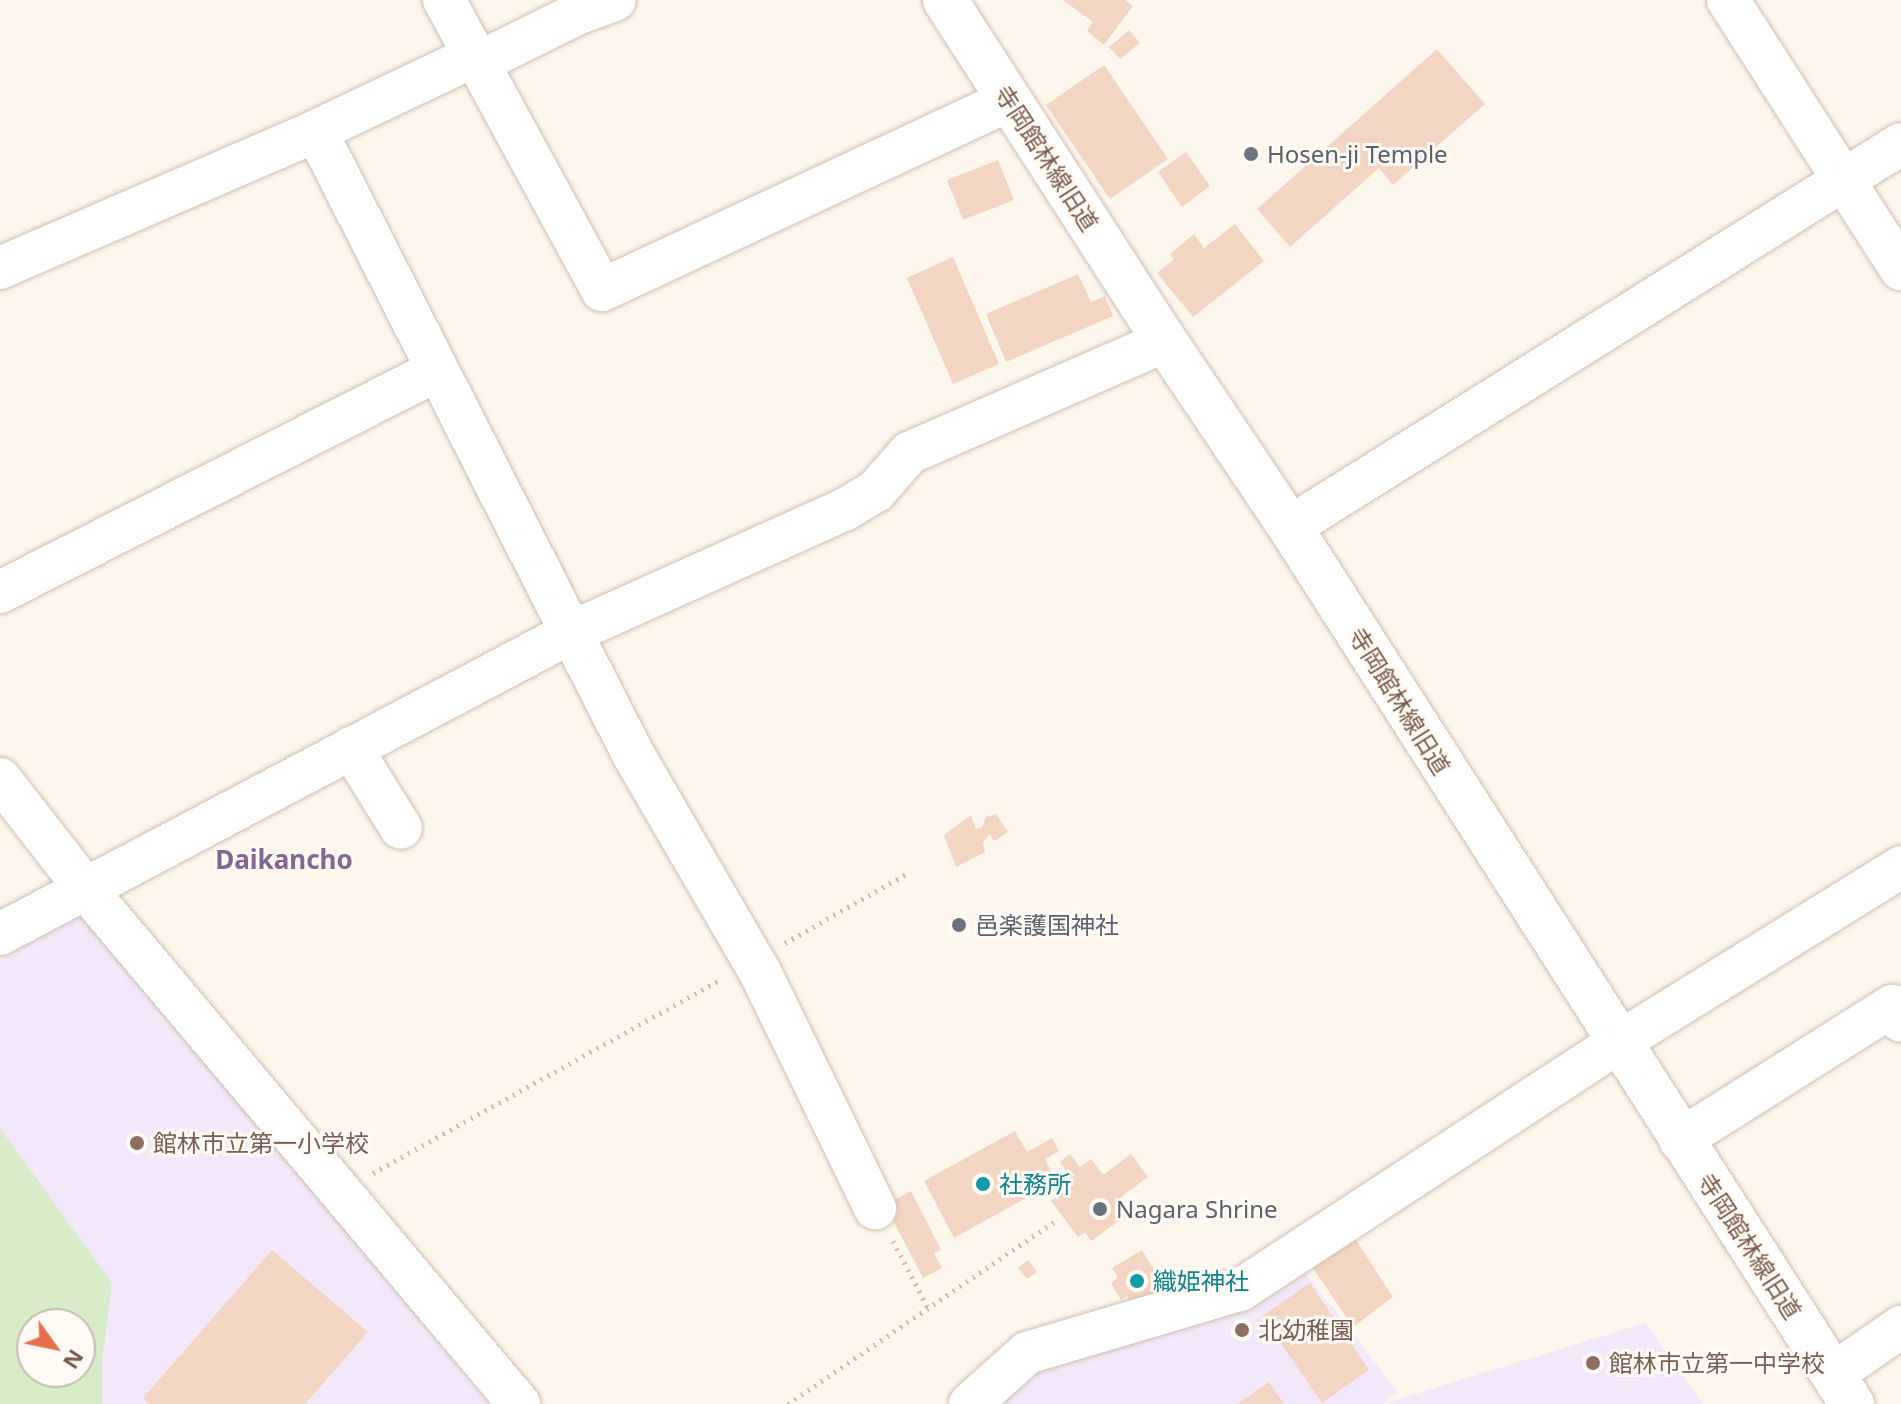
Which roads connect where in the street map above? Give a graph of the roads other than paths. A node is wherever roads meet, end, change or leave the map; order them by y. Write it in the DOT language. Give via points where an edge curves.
graph roads {
  1 [pos="444,0"];
  2 [pos="615,0"];
  3 [pos="945,0"];
  4 [pos="1728,0"];
  5 [pos="474,56"];
  6 [pos="1009,100"];
  7 [pos="316,131"];
  8 [pos="1901,144"];
  9 [pos="1845,178"];
  10 [pos="0,268"];
  11 [pos="1901,269"];
  12 [pos="1165,341"];
  13 [pos="435,371"];
  14 [pos="1290,527"];
  15 [pos="0,592"];
  16 [pos="572,632"];
  17 [pos="351,748"];
  18 [pos="0,779"];
  19 [pos="401,828"];
  20 [pos="1901,867"];
  21 [pos="84,887"];
  22 [pos="0,934"];
  23 [pos="1901,1021"];
  24 [pos="1619,1042"];
  25 [pos="1680,1140"];
  26 [pos="875,1208"];
  27 [pos="1901,1327"];
  28 [pos="1842,1389"];
  29 [pos="519,1404"];
  30 [pos="970,1404"];
  1 -- 5 [label="street"];
  2 -- 5 [label="street" via="492,56"];
  3 -- 6 [label="street, 寺岡館林線旧道"];
  4 -- 9 [label="street"];
  5 -- 6 [label="street" via="602,290"];
  5 -- 7 [label="street"];
  6 -- 12 [label="street, 寺岡館林線旧道"];
  7 -- 10 [label="street"];
  7 -- 13 [label="street"];
  8 -- 9 [label="street"];
  9 -- 11 [label="street"];
  9 -- 14 [label="street"];
  12 -- 14 [label="street, 寺岡館林線旧道"];
  12 -- 16 [label="street" via="909,453 876,491 844,510"];
  13 -- 15 [label="street"];
  13 -- 16 [label="street"];
  14 -- 24 [label="street, 寺岡館林線旧道"];
  16 -- 17 [label="street"];
  16 -- 26 [label="street" via="633,754 753,961"];
  17 -- 19 [label="street"];
  17 -- 21 [label="street"];
  18 -- 21 [label="street"];
  20 -- 24 [label="street"];
  21 -- 22 [label="street"];
  21 -- 29 [label="street"];
  23 -- 25 [label="street" via="1892,1006"];
  24 -- 25 [label="street, 寺岡館林線旧道"];
  24 -- 30 [label="street" via="1240,1290 1027,1353"];
  25 -- 28 [label="street, 寺岡館林線旧道"];
  27 -- 28 [label="street"];
}
